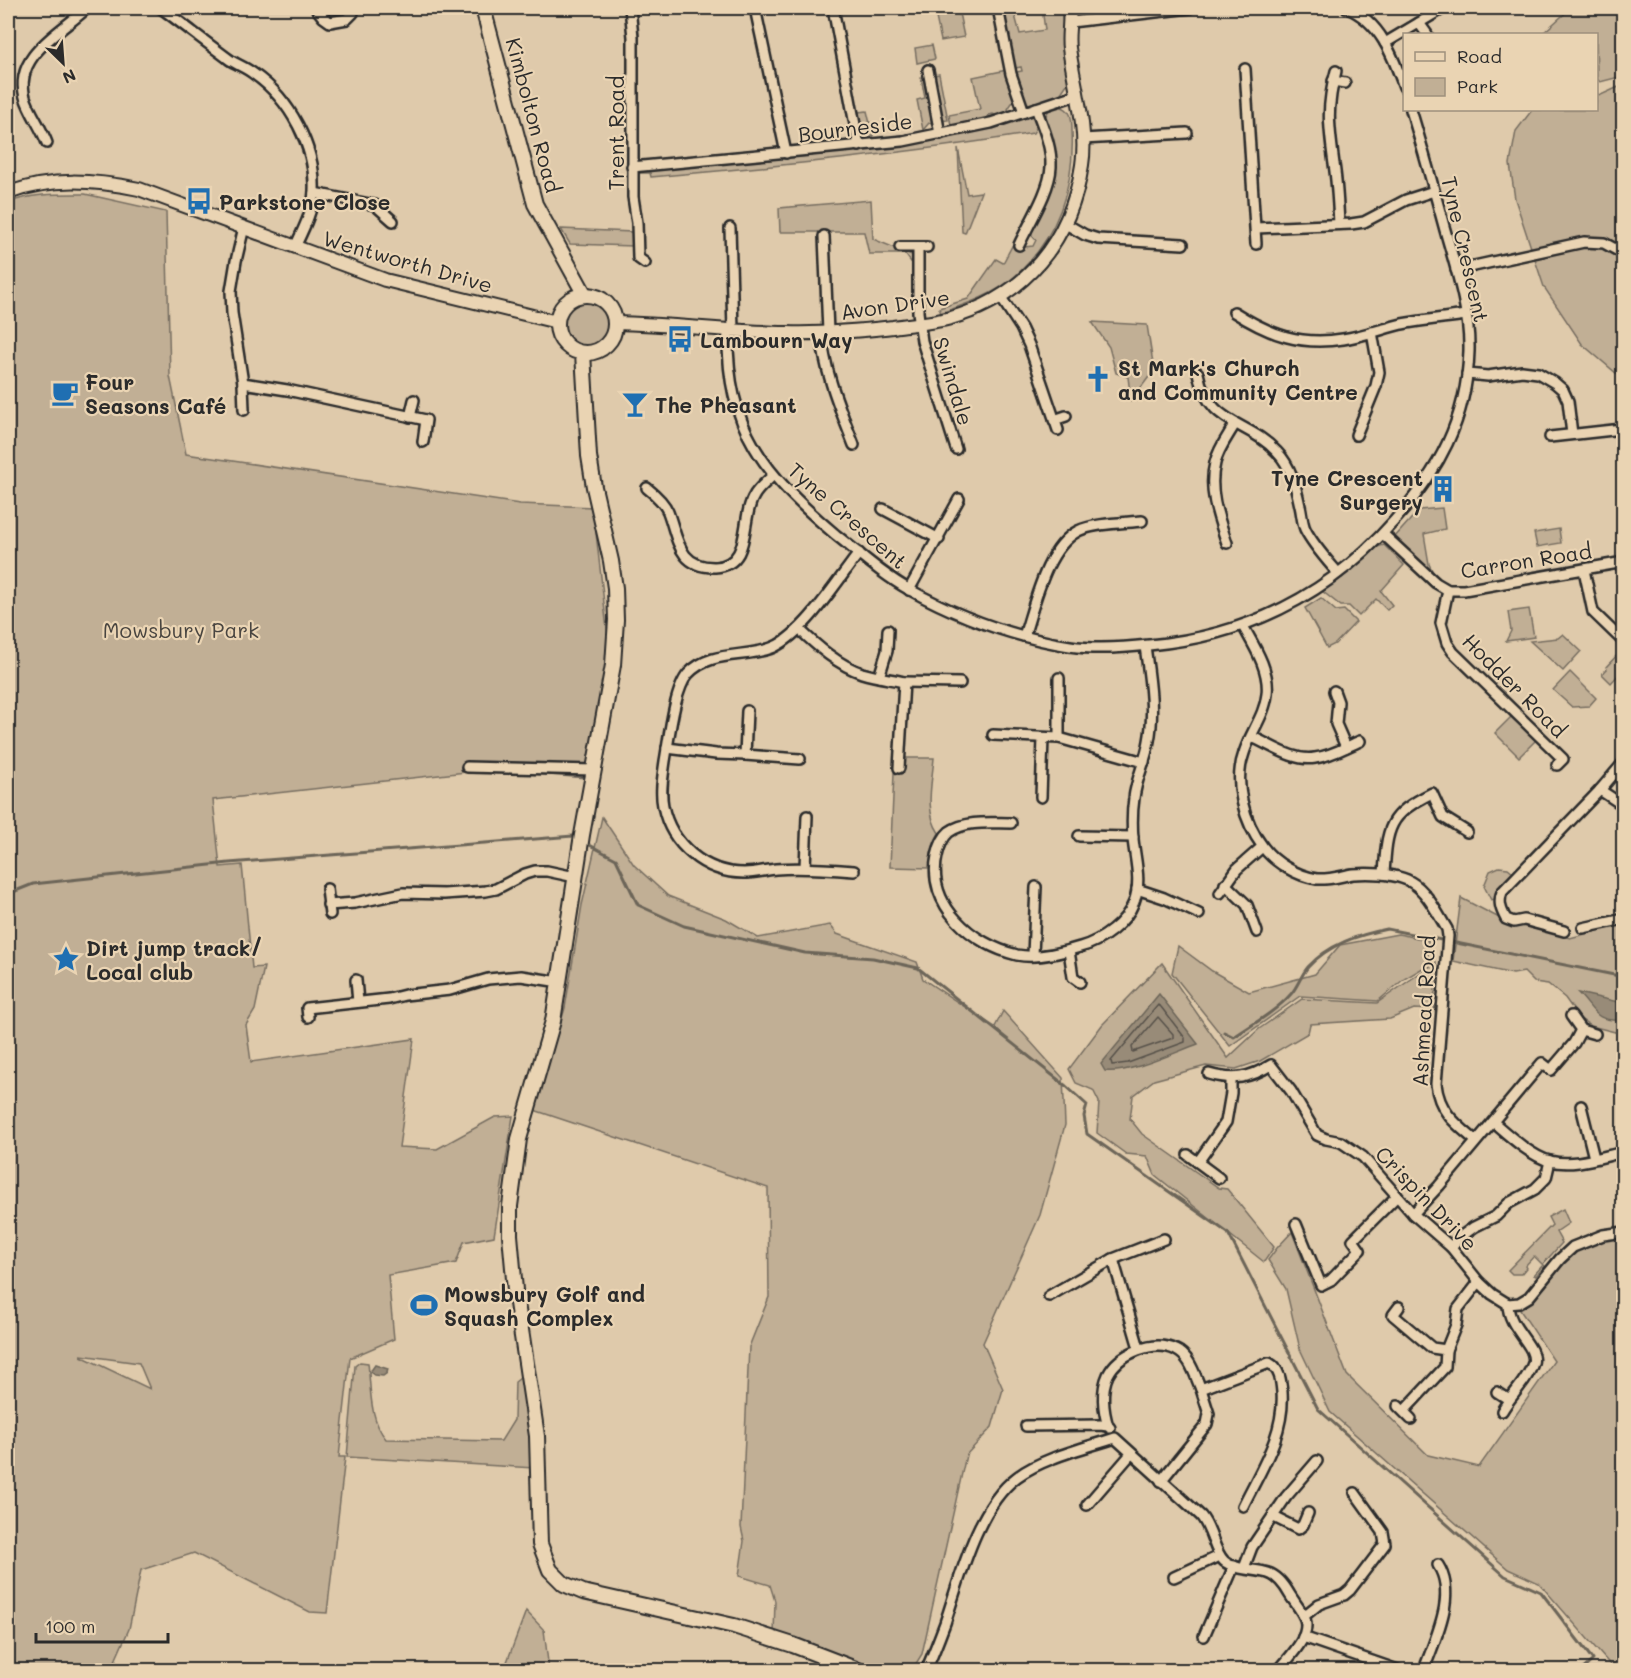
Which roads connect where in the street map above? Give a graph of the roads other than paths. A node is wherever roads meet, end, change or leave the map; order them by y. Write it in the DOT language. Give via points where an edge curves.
graph roads {
  1 [pos="87,8"];
  2 [pos="161,8"];
  3 [pos="316,8"];
  4 [pos="353,8"];
  5 [pos="483,8"];
  6 [pos="630,8"];
  7 [pos="755,8"];
  8 [pos="833,8"];
  9 [pos="998,8"];
  10 [pos="1069,8"];
  11 [pos="1190,8"];
  12 [pos="1347,8"];
  13 [pos="1444,8"];
  14 [pos="1129,12"];
  15 [pos="1071,22"];
  16 [pos="1419,22"];
  17 [pos="1426,33"];
  18 [pos="1385,43"];
  19 [pos="1245,69"];
  20 [pos="928,70"];
  21 [pos="1345,83"];
  22 [pos="1246,85"];
  23 [pos="1403,85"];
  24 [pos="1235,86"];
  25 [pos="1076,95"];
  26 [pos="1036,108"];
  27 [pos="1411,111"];
  28 [pos="1024,112"];
  29 [pos="1187,133"];
  30 [pos="940,134"];
  31 [pos="1083,139"];
  32 [pos="47,143"];
  33 [pos="859,146"];
  34 [pos="786,153"];
  35 [pos="632,167"];
  36 [pos="1434,191"];
  37 [pos="8,193"];
  38 [pos="314,193"];
  39 [pos="393,221"];
  40 [pos="1066,224"];
  41 [pos="1339,224"];
  42 [pos="244,227"];
  43 [pos="730,228"];
  44 [pos="1256,228"];
  45 [pos="824,236"];
  46 [pos="1183,244"];
  47 [pos="1256,244"];
  48 [pos="1018,245"];
  49 [pos="900,247"];
  50 [pos="295,248"];
  51 [pos="1623,254"];
  52 [pos="638,262"];
  53 [pos="1456,270"];
  54 [pos="585,295"];
  55 [pos="1000,296"];
  56 [pos="1234,312"];
  57 [pos="1257,314"];
  58 [pos="1466,315"];
  59 [pos="557,322"];
  60 [pos="615,323"];
  61 [pos="1252,323"];
  62 [pos="919,324"];
  63 [pos="731,330"];
  64 [pos="825,332"];
  65 [pos="1372,332"];
  66 [pos="583,353"];
  67 [pos="1198,373"];
  68 [pos="1467,374"];
  69 [pos="243,383"];
  70 [pos="414,400"];
  71 [pos="244,410"];
  72 [pos="1066,416"];
  73 [pos="410,417"];
  74 [pos="1054,420"];
  75 [pos="1235,424"];
  76 [pos="1058,430"];
  77 [pos="1616,433"];
  78 [pos="1572,434"];
  79 [pos="1356,435"];
  80 [pos="1550,436"];
  81 [pos="423,442"];
  82 [pos="854,445"];
  83 [pos="956,449"];
  84 [pos="773,475"];
  85 [pos="647,488"];
  86 [pos="959,499"];
  87 [pos="883,509"];
  88 [pos="1142,521"];
  89 [pos="1383,534"];
  90 [pos="939,539"];
  91 [pos="1227,543"];
  92 [pos="859,553"];
  93 [pos="1623,562"];
  94 [pos="1584,570"];
  95 [pos="1338,573"];
  96 [pos="909,590"];
  97 [pos="1448,590"];
  98 [pos="1243,626"];
  99 [pos="799,629"];
  100 [pos="888,630"];
  101 [pos="1024,636"];
  102 [pos="1623,642"];
  103 [pos="1145,645"];
  104 [pos="879,677"];
  105 [pos="1059,678"];
  106 [pos="904,682"];
  107 [pos="960,683"];
  108 [pos="1334,691"];
  109 [pos="747,711"];
  110 [pos="993,735"];
  111 [pos="1252,737"];
  112 [pos="1043,738"];
  113 [pos="1059,738"];
  114 [pos="1360,741"];
  115 [pos="1346,747"];
  116 [pos="668,748"];
  117 [pos="745,755"];
  118 [pos="800,759"];
  119 [pos="1144,762"];
  120 [pos="1623,762"];
  121 [pos="1557,765"];
  122 [pos="467,767"];
  123 [pos="899,768"];
  124 [pos="594,771"];
  125 [pos="1600,790"];
  126 [pos="1041,797"];
  127 [pos="1623,806"];
  128 [pos="807,816"];
  129 [pos="1011,824"];
  130 [pos="1467,832"];
  131 [pos="1079,836"];
  132 [pos="1133,837"];
  133 [pos="1262,847"];
  134 [pos="805,868"];
  135 [pos="854,871"];
  136 [pos="1384,874"];
  137 [pos="575,877"];
  138 [pos="1225,884"];
  139 [pos="1036,887"];
  140 [pos="327,888"];
  141 [pos="1137,890"];
  142 [pos="1220,893"];
  143 [pos="1199,914"];
  144 [pos="1623,919"];
  145 [pos="1583,928"];
  146 [pos="1564,931"];
  147 [pos="1257,933"];
  148 [pos="1069,951"];
  149 [pos="1033,955"];
  150 [pos="356,980"];
  151 [pos="1072,980"];
  152 [pos="560,982"];
  153 [pos="358,1002"];
  154 [pos="1571,1016"];
  155 [pos="308,1017"];
  156 [pos="1581,1030"];
  157 [pos="1595,1034"];
  158 [pos="1209,1074"];
  159 [pos="1231,1078"];
  160 [pos="1581,1106"];
  161 [pos="1493,1122"];
  162 [pos="1476,1141"];
  163 [pos="1623,1152"];
  164 [pos="1188,1155"];
  165 [pos="1594,1158"];
  166 [pos="1550,1161"];
  167 [pos="1198,1162"];
  168 [pos="1219,1178"];
  169 [pos="1397,1196"];
  170 [pos="1413,1214"];
  171 [pos="1296,1224"];
  172 [pos="1623,1232"];
  173 [pos="1164,1239"];
  174 [pos="1451,1246"];
  175 [pos="1113,1259"];
  176 [pos="1479,1282"];
  177 [pos="1049,1296"];
  178 [pos="1508,1304"];
  179 [pos="1399,1307"];
  180 [pos="1139,1348"];
  181 [pos="1446,1350"];
  182 [pos="1201,1389"];
  183 [pos="1497,1392"];
  184 [pos="1508,1399"];
  185 [pos="1502,1411"];
  186 [pos="1404,1412"];
  187 [pos="1108,1425"];
  188 [pos="1026,1426"];
  189 [pos="1115,1438"];
  190 [pos="1131,1454"];
  191 [pos="1317,1461"];
  192 [pos="1161,1481"];
  193 [pos="1355,1493"];
  194 [pos="1087,1506"];
  195 [pos="1243,1506"];
  196 [pos="1308,1514"];
  197 [pos="1274,1517"];
  198 [pos="1220,1556"];
  199 [pos="1438,1565"];
  200 [pos="1234,1566"];
  201 [pos="1244,1568"];
  202 [pos="1174,1577"];
  203 [pos="1304,1617"];
  204 [pos="1204,1636"];
  205 [pos="1303,1638"];
  206 [pos="858,1671"];
  207 [pos="926,1671"];
  208 [pos="1279,1671"];
  209 [pos="1398,1671"];
  210 [pos="1424,1671"];
  1 -- 32 [label="street" via="33,55 26,66 25,96"];
  2 -- 38 [label="street" via="231,61 255,74 283,102 306,143 313,167"];
  3 -- 4 [label="street" via="330,22 340,22 353,13"];
  5 -- 54 [label="main road, Kimbolton Road" via="535,204"];
  6 -- 35 [label="street, Trent Road"];
  7 -- 34 [label="street"];
  8 -- 33 [label="street"];
  9 -- 28 [label="street" via="1011,74"];
  10 -- 15 [label="street, Avon Drive"];
  11 -- 14 [label="street"];
  12 -- 18 [label="street" via="1366,19"];
  13 -- 16 [label="street"];
  14 -- 15 [label="street"];
  15 -- 25 [label="street, Avon Drive" via="1068,45"];
  16 -- 17 [label="street"];
  16 -- 18 [label="street"];
  18 -- 23 [label="street"];
  19 -- 22 [label="street"];
  20 -- 30 [label="street"];
  21 -- 41 [label="street" via="1334,76 1328,115"];
  22 -- 24 [label="street"];
  22 -- 44 [label="street"];
  25 -- 26 [label="street, Bourneside"];
  25 -- 31 [label="street, Avon Drive"];
  26 -- 28 [label="street, Bourneside"];
  26 -- 48 [label="street" via="1051,167 1048,183"];
  27 -- 36 [label="street, Tyne Crescent"];
  28 -- 30 [label="street, Bourneside"];
  29 -- 31 [label="street"];
  30 -- 33 [label="street, Bourneside"];
  31 -- 40 [label="street, Avon Drive" via="1083,163"];
  33 -- 34 [label="street, Bourneside"];
  34 -- 35 [label="street, Bourneside"];
  35 -- 52 [label="street, Trent Road"];
  36 -- 41 [label="street" via="1406,200 1364,222"];
  36 -- 53 [label="street, Tyne Crescent"];
  37 -- 42 [label="street, Wentworth Drive" via="45,183 105,182 164,197"];
  38 -- 39 [label="street" via="378,200"];
  38 -- 50 [label="street"];
  40 -- 46 [label="street" via="1098,239"];
  40 -- 55 [label="street, Avon Drive" via="1032,272"];
  41 -- 44 [label="street"];
  42 -- 50 [label="street, Wentworth Drive"];
  42 -- 69 [label="street" via="231,291"];
  43 -- 63 [label="street"];
  44 -- 47 [label="street"];
  45 -- 64 [label="street"];
  49 -- 62 [label="street, Swindale" via="922,247"];
  50 -- 59 [label="street, Wentworth Drive" via="385,280"];
  51 -- 53 [label="street" via="1604,243 1584,242"];
  53 -- 58 [label="street, Tyne Crescent"];
  54 -- 59 [label="main road" via="563,306"];
  54 -- 60 [label="main road" via="603,300 614,314"];
  55 -- 62 [label="street, Avon Drive" via="950,318"];
  55 -- 74 [label="street" via="1028,343"];
  56 -- 61 [label="street"];
  57 -- 61 [label="street"];
  58 -- 65 [label="street"];
  58 -- 68 [label="street, Tyne Crescent"];
  59 -- 66 [label="main road" via="568,348"];
  60 -- 63 [label="street, Avon Drive"];
  60 -- 66 [label="main road" via="604,348"];
  61 -- 65 [label="street" via="1276,335 1310,341 1346,339"];
  62 -- 64 [label="street, Avon Drive"];
  62 -- 83 [label="street, Swindale"];
  63 -- 64 [label="street, Avon Drive"];
  63 -- 84 [label="street, Tyne Crescent" via="728,360 735,401 756,451"];
  64 -- 82 [label="street" via="824,358 829,382"];
  65 -- 79 [label="street" via="1377,386"];
  66 -- 124 [label="main road" via="589,456 611,561 616,620 613,665"];
  67 -- 75 [label="street" via="1210,393 1213,408"];
  68 -- 78 [label="street" via="1538,373 1563,390"];
  68 -- 89 [label="street, Tyne Crescent" via="1459,415 1448,444 1429,478"];
  69 -- 71 [label="street"];
  69 -- 73 [label="street"];
  70 -- 73 [label="street"];
  72 -- 74 [label="street"];
  73 -- 81 [label="street" via="426,420"];
  74 -- 76 [label="street"];
  75 -- 91 [label="street" via="1215,462 1212,485"];
  75 -- 95 [label="street" via="1277,451 1295,482 1304,526 1312,542"];
  77 -- 78 [label="street"];
  78 -- 80 [label="street"];
  84 -- 85 [label="street" via="753,496 741,552 717,567 702,566 683,554 668,512"];
  84 -- 92 [label="street, Tyne Crescent"];
  86 -- 90 [label="street"];
  87 -- 90 [label="street" via="899,512"];
  88 -- 101 [label="street" via="1090,527 1064,543 1051,559"];
  89 -- 95 [label="street, Tyne Crescent"];
  89 -- 97 [label="street, Carron Road" via="1436,584"];
  90 -- 96 [label="street"];
  92 -- 96 [label="street, Tyne Crescent"];
  92 -- 99 [label="street"];
  93 -- 94 [label="street, Carron Road"];
  94 -- 97 [label="street, Carron Road"];
  94 -- 102 [label="street" via="1593,612"];
  95 -- 98 [label="street, Tyne Crescent" via="1276,612"];
  96 -- 101 [label="street, Tyne Crescent" via="992,628"];
  97 -- 121 [label="street, Hodder Road" via="1441,623 1447,643 1563,759"];
  98 -- 103 [label="street, Tyne Crescent" via="1182,642"];
  98 -- 111 [label="street" via="1263,665 1268,693"];
  99 -- 104 [label="street" via="842,663"];
  99 -- 116 [label="street" via="773,647 700,663 679,688"];
  100 -- 104 [label="street"];
  101 -- 103 [label="street, Tyne Crescent" via="1072,646"];
  103 -- 119 [label="street" via="1151,715"];
  104 -- 106 [label="street"];
  105 -- 113 [label="street"];
  106 -- 107 [label="street"];
  106 -- 123 [label="street"];
  108 -- 115 [label="street" via="1338,702 1336,724"];
  109 -- 117 [label="street"];
  110 -- 112 [label="street"];
  111 -- 115 [label="street" via="1303,759"];
  111 -- 133 [label="street" via="1239,768 1239,784 1241,801"];
  112 -- 113 [label="street"];
  112 -- 126 [label="street"];
  113 -- 119 [label="street"];
  114 -- 115 [label="street"];
  116 -- 117 [label="street"];
  116 -- 134 [label="street" via="663,806 668,822 695,857 725,870 745,873"];
  117 -- 118 [label="street"];
  119 -- 132 [label="street" via="1134,796"];
  120 -- 125 [label="street"];
  122 -- 124 [label="street"];
  124 -- 137 [label="main road"];
  125 -- 127 [label="street"];
  125 -- 146 [label="street" via="1499,899 1506,919"];
  128 -- 134 [label="street"];
  129 -- 149 [label="street" via="976,823 951,831 942,840 934,872 941,898 957,922 971,934 1003,951"];
  130 -- 136 [label="street" via="1443,817 1432,793 1412,803 1392,823"];
  131 -- 132 [label="street"];
  132 -- 141 [label="street"];
  133 -- 136 [label="street, Ashmead Road" via="1285,867 1317,879"];
  133 -- 138 [label="street"];
  134 -- 135 [label="street"];
  136 -- 162 [label="street, Ashmead Road" via="1411,882 1422,890 1447,928 1437,1097 1454,1123"];
  137 -- 140 [label="street" via="535,871 486,891 403,893 329,910"];
  137 -- 152 [label="main road"];
  138 -- 142 [label="street"];
  138 -- 147 [label="street" via="1247,905"];
  139 -- 149 [label="street"];
  141 -- 143 [label="street"];
  141 -- 148 [label="street" via="1133,904 1113,929 1100,939"];
  144 -- 145 [label="street"];
  148 -- 149 [label="street"];
  148 -- 151 [label="street"];
  150 -- 153 [label="street"];
  152 -- 153 [label="street" via="520,976 488,979 450,990"];
  152 -- 206 [label="main road" via="553,1021 519,1139 510,1206 515,1290 537,1436 538,1514 544,1559 564,1584 583,1592 735,1626 793,1644"];
  153 -- 155 [label="street" via="307,1008"];
  154 -- 156 [label="street"];
  156 -- 157 [label="street"];
  156 -- 161 [label="street" via="1551,1070 1542,1062"];
  158 -- 159 [label="street, Crispin Drive"];
  159 -- 167 [label="street" via="1226,1122"];
  159 -- 169 [label="street, Crispin Drive" via="1245,1078 1271,1065 1317,1135 1341,1142 1363,1156"];
  160 -- 165 [label="street"];
  161 -- 162 [label="street"];
  161 -- 166 [label="street"];
  162 -- 170 [label="street"];
  163 -- 165 [label="street"];
  164 -- 167 [label="street"];
  165 -- 166 [label="street" via="1569,1163"];
  166 -- 174 [label="street" via="1546,1178 1535,1189 1509,1203"];
  167 -- 168 [label="street"];
  169 -- 170 [label="street, Crispin Drive"];
  169 -- 171 [label="street" via="1353,1240 1360,1250 1326,1283 1321,1284"];
  170 -- 174 [label="street, Crispin Drive"];
  172 -- 178 [label="street" via="1573,1247 1529,1297"];
  173 -- 175 [label="street"];
  174 -- 176 [label="street, Crispin Drive"];
  175 -- 177 [label="street"];
  175 -- 180 [label="street"];
  176 -- 178 [label="street, Crispin Drive"];
  176 -- 181 [label="street" via="1458,1309"];
  178 -- 184 [label="street" via="1511,1321 1534,1356 1529,1372"];
  179 -- 181 [label="street" via="1393,1315 1432,1347"];
  180 -- 182 [label="street" via="1177,1350 1190,1364"];
  180 -- 187 [label="street" via="1108,1374 1104,1398"];
  181 -- 186 [label="street" via="1445,1367"];
  182 -- 192 [label="street" via="1209,1414 1207,1425"];
  182 -- 195 [label="street" via="1266,1363 1279,1374 1283,1406 1280,1425"];
  183 -- 184 [label="street"];
  184 -- 185 [label="street"];
  187 -- 188 [label="street"];
  187 -- 189 [label="street"];
  189 -- 190 [label="street"];
  189 -- 207 [label="street" via="1043,1463 1017,1476 997,1496 969,1550"];
  190 -- 192 [label="street"];
  190 -- 194 [label="street"];
  191 -- 197 [label="street"];
  192 -- 198 [label="street" via="1208,1523"];
  193 -- 203 [label="street" via="1386,1542 1350,1590 1319,1604"];
  196 -- 197 [label="street" via="1298,1528"];
  197 -- 201 [label="street" via="1252,1547"];
  198 -- 200 [label="street"];
  198 -- 202 [label="street"];
  199 -- 210 [label="street" via="1445,1583 1445,1603"];
  200 -- 201 [label="street"];
  200 -- 204 [label="street"];
  201 -- 203 [label="street" via="1277,1578"];
  203 -- 205 [label="street"];
  205 -- 208 [label="street"];
  205 -- 209 [label="street"];
}
